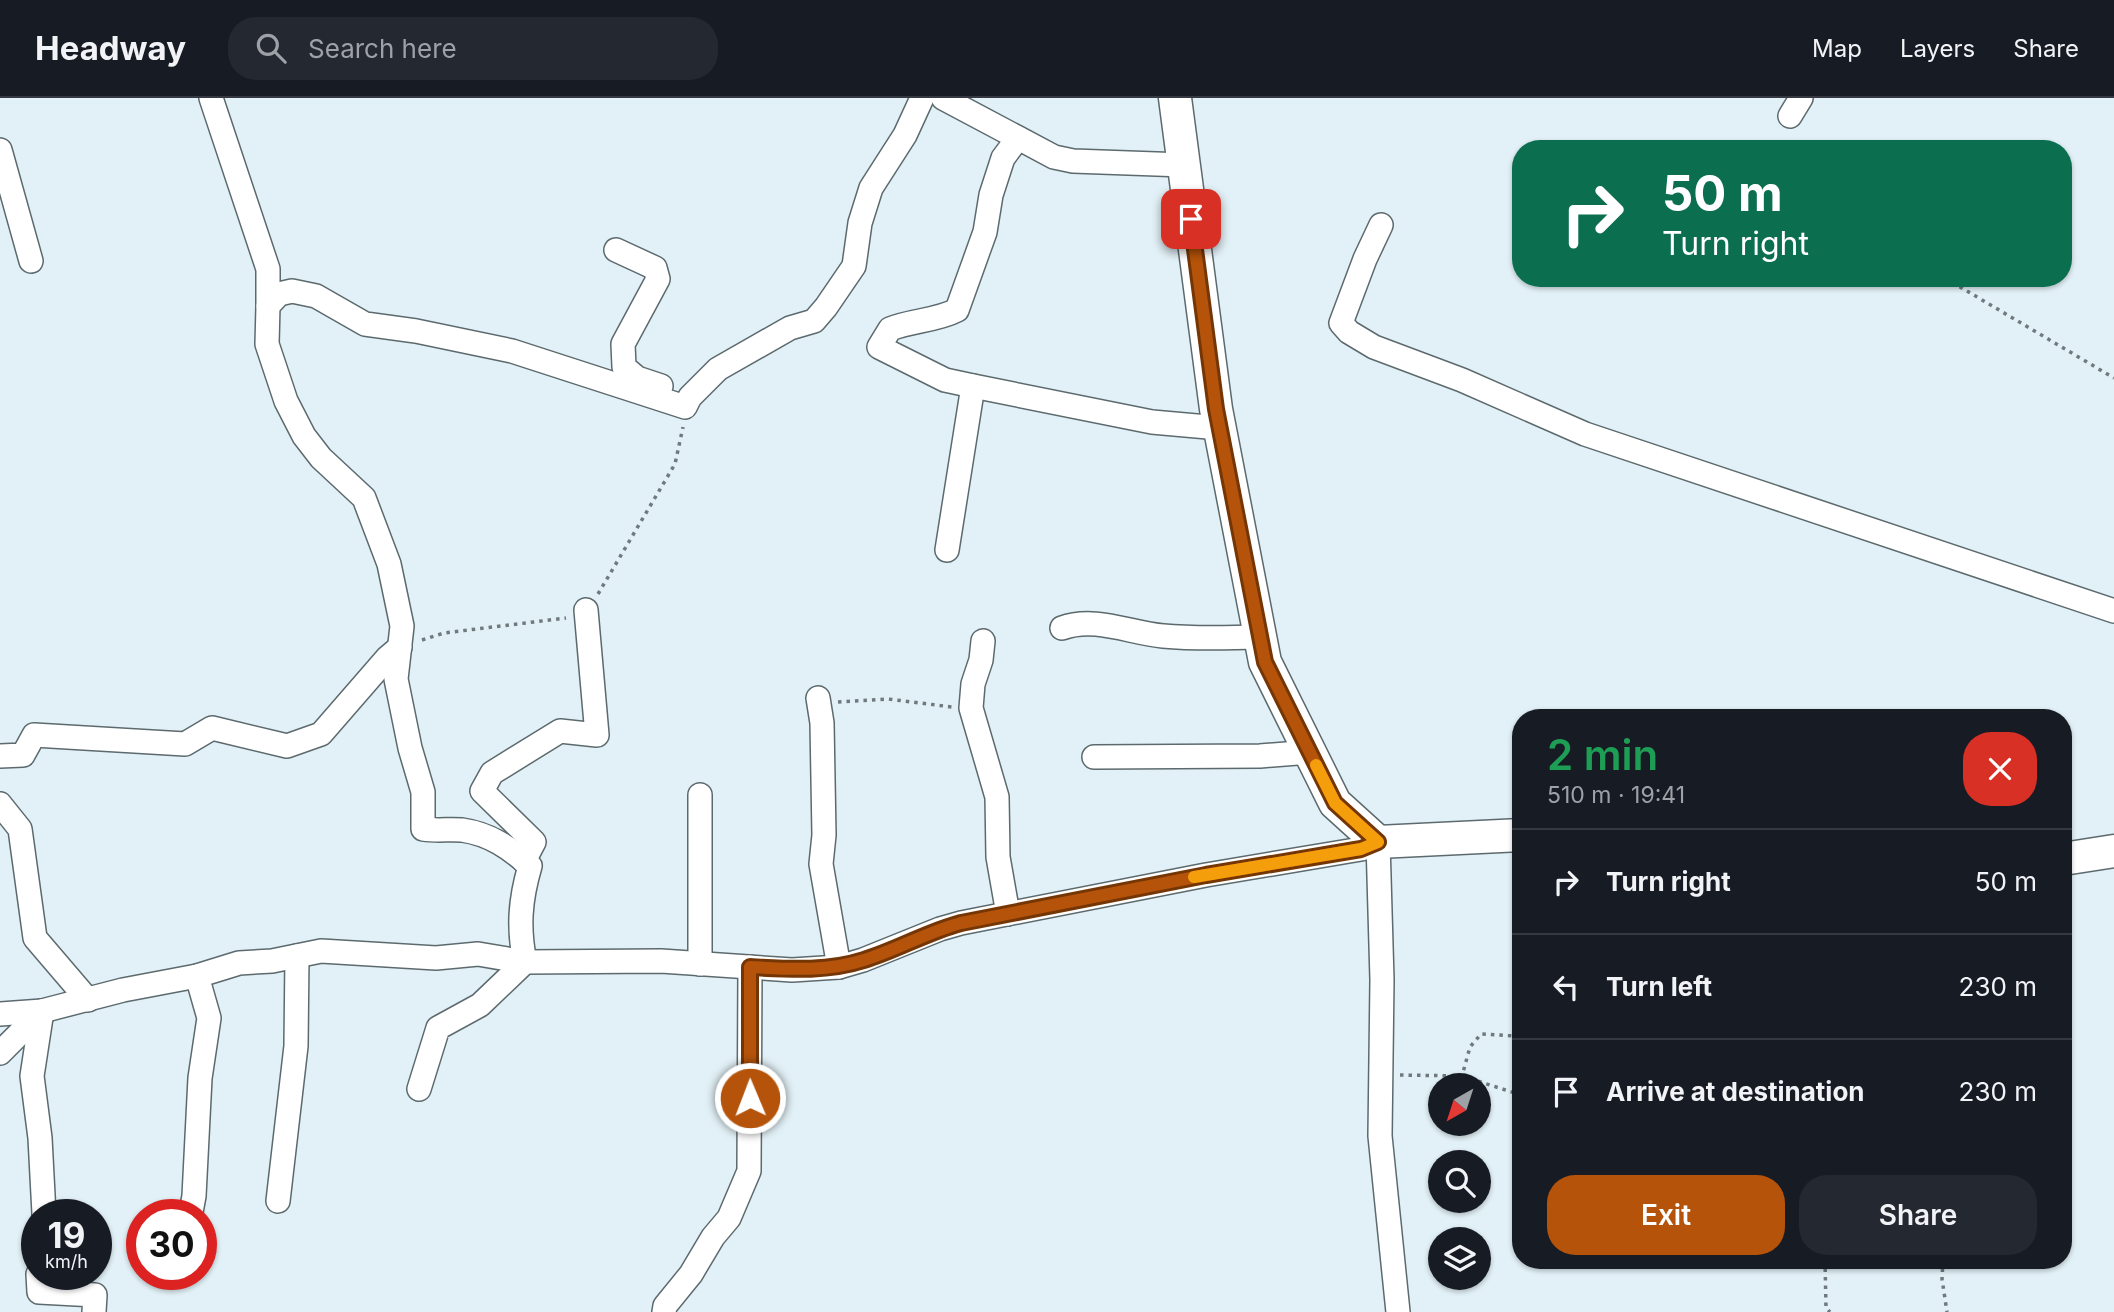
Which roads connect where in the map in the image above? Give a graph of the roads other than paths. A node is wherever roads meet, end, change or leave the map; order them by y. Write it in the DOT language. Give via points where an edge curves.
graph roads {
  1 [pos="211,98"];
  2 [pos="922,98"];
  3 [pos="943,98"];
  4 [pos="1175,98"];
  5 [pos="1018,138"];
  6 [pos="0,150"];
  7 [pos="1184,165"];
  8 [pos="1381,225"];
  9 [pos="616,250"];
  10 [pos="31,261"];
  11 [pos="268,306"];
  12 [pos="973,386"];
  13 [pos="687,402"];
  14 [pos="1219,428"];
  15 [pos="947,550"];
  16 [pos="586,610"];
  17 [pos="2114,611"];
  18 [pos="1062,628"];
  19 [pos="1260,637"];
  20 [pos="984,641"];
  21 [pos="400,647"];
  22 [pos="818,698"];
  23 [pos="1310,752"];
  24 [pos="0,756"];
  25 [pos="1094,757"];
  26 [pos="700,796"];
  27 [pos="0,804"];
  28 [pos="1512,835"];
  29 [pos="1378,842"];
  30 [pos="2114,851"];
  31 [pos="2072,858"];
  32 [pos="524,861"];
  33 [pos="1008,914"];
  34 [pos="297,956"];
  35 [pos="525,962"];
  36 [pos="700,964"];
  37 [pos="750,967"];
  38 [pos="839,967"];
  39 [pos="197,976"];
  40 [pos="88,1000"];
  41 [pos="42,1011"];
  42 [pos="0,1014"];
  43 [pos="0,1053"];
  44 [pos="419,1089"];
  45 [pos="43,1199"];
  46 [pos="193,1199"];
  47 [pos="278,1201"];
  48 [pos="39,1290"];
  49 [pos="94,1312"];
  50 [pos="664,1312"];
  51 [pos="1398,1312"];
  1 -- 11 [label="street" via="268,269"];
  2 -- 13 [label="street" via="871,188 854,266 826,307 814,321 790,328 718,369"];
  3 -- 5 [label="street"];
  4 -- 7 [label="street"];
  5 -- 7 [label="street" via="1054,157 1073,161"];
  5 -- 12 [label="street" via="1003,158 990,195 985,232 957,310 890,329 880,347 945,380"];
  6 -- 10 [label="street"];
  7 -- 14 [label="street"];
  8 -- 17 [label="street" via="1341,323 1374,346 1585,434"];
  9 -- 13 [label="street" via="655,268 658,279 622,344 624,367"];
  11 -- 13 [label="street" via="279,294 292,291 316,296 365,324 512,351"];
  11 -- 21 [label="street" via="268,344 286,401 304,436 364,498 374,521 400,613"];
  12 -- 14 [label="street" via="1152,422"];
  12 -- 15 [label="street"];
  14 -- 19 [label="street"];
  16 -- 32 [label="street" via="597,735 560,732 492,774 482,790 534,842"];
  18 -- 19 [label="street" via="1110,626 1161,636"];
  19 -- 23 [label="street" via="1265,662"];
  20 -- 33 [label="street" via="971,708 997,797 998,857"];
  21 -- 24 [label="street" via="321,734 287,746 212,728 186,744 34,735 23,755"];
  21 -- 32 [label="street" via="396,679 423,792 423,829 484,835 509,847"];
  22 -- 38 [label="street" via="822,723 821,864"];
  23 -- 25 [label="street"];
  23 -- 29 [label="street" via="1335,803"];
  26 -- 36 [label="street"];
  27 -- 40 [label="street" via="20,829 35,938"];
  28 -- 29 [label="street"];
  29 -- 33 [label="street" via="1361,849"];
  29 -- 51 [label="street" via="1380,1136"];
  30 -- 31 [label="street"];
  32 -- 35 [label="street" via="530,866 520,898 519,935"];
  33 -- 38 [label="street" via="940,929"];
  34 -- 35 [label="street" via="321,951 436,958 478,954"];
  34 -- 39 [label="street" via="239,963"];
  34 -- 47 [label="street" via="296,1046"];
  35 -- 36 [label="street"];
  35 -- 44 [label="street" via="480,1005 438,1028"];
  36 -- 37 [label="street"];
  37 -- 38 [label="street"];
  37 -- 50 [label="street" via="749,1171 729,1218"];
  39 -- 40 [label="street"];
  39 -- 46 [label="street" via="209,1018 200,1078"];
  40 -- 41 [label="street"];
  41 -- 42 [label="street"];
  41 -- 43 [label="street"];
  41 -- 45 [label="street" via="32,1076"];
  48 -- 49 [label="street" via="94,1295"];
}
